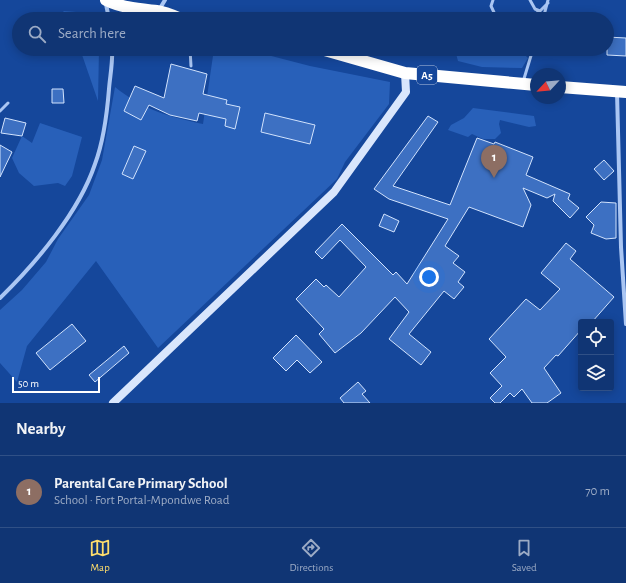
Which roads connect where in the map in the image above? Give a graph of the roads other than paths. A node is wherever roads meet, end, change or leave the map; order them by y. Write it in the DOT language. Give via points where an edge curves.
graph roads {
  1 [pos="105,0"];
  2 [pos="165,0"];
  3 [pos="493,0"];
  4 [pos="530,0"];
  5 [pos="548,2"];
  6 [pos="159,11"];
  7 [pos="540,11"];
  8 [pos="108,12"];
  9 [pos="141,12"];
  10 [pos="152,12"];
  11 [pos="494,12"];
  12 [pos="545,12"];
  13 [pos="111,56"];
  14 [pos="190,56"];
  15 [pos="346,56"];
  16 [pos="531,56"];
  17 [pos="191,66"];
  18 [pos="405,73"];
  19 [pos="522,84"];
  20 [pos="530,85"];
  21 [pos="566,87"];
  22 [pos="622,92"];
  23 [pos="8,103"];
  24 [pos="0,111"];
  25 [pos="0,298"];
  26 [pos="626,324"];
  27 [pos="113,403"];
  1 -- 8 [label="street"];
  1 -- 9 [label="highway"];
  2 -- 6 [label="street"];
  3 -- 11 [label="lane" via="491,6"];
  4 -- 7 [label="lane" via="535,9"];
  5 -- 7 [label="lane"];
  5 -- 12 [label="lane"];
  6 -- 10 [label="highway"];
  13 -- 25 [label="street" via="106,115 95,164 78,199 51,241"];
  14 -- 17 [label="lane"];
  15 -- 18 [label="highway, A5"];
  16 -- 19 [label="lane"];
  18 -- 19 [label="highway, A5"];
  18 -- 27 [label="street" via="406,92 334,192"];
  19 -- 20 [label="highway, A5"];
  21 -- 22 [label="highway"];
  22 -- 26 [label="street" via="621,248"];
  23 -- 24 [label="lane"];
}
